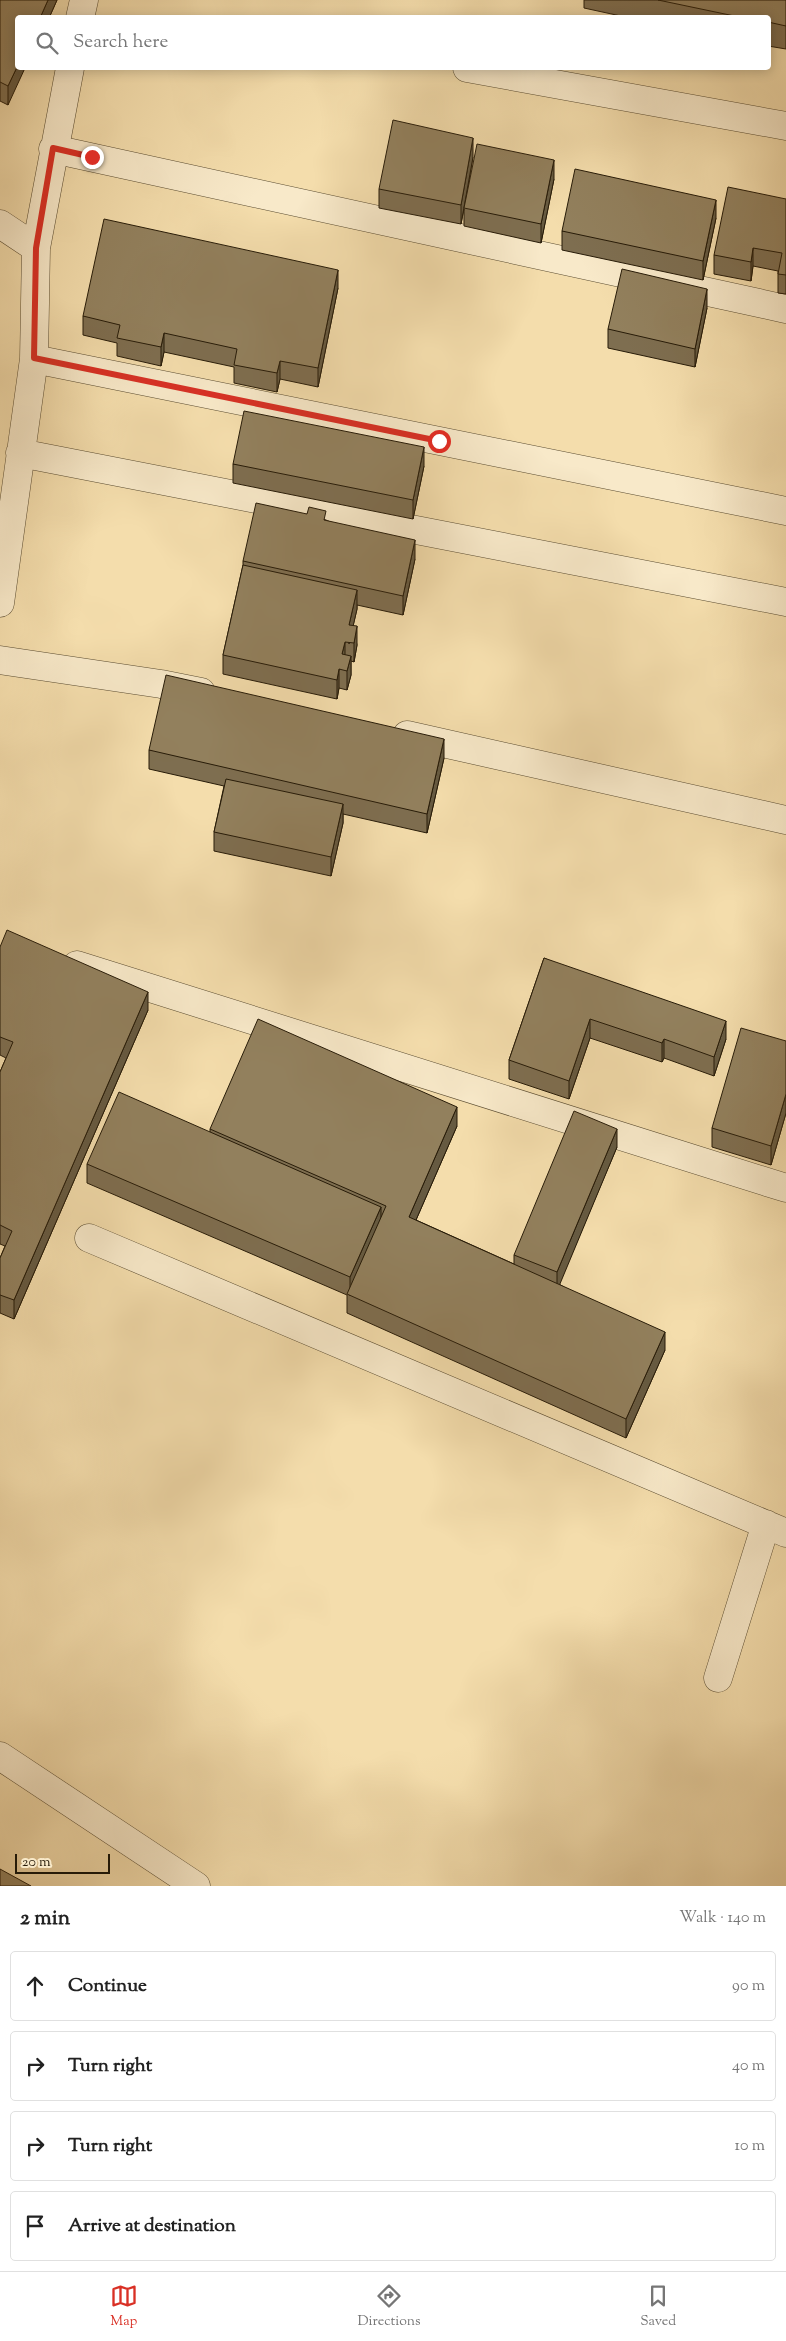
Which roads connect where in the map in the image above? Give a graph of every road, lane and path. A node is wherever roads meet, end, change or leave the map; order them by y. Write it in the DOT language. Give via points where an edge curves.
graph roads {
  1 [pos="84,0"];
  2 [pos="81,15"];
  3 [pos="70,70"];
  4 [pos="478,70"];
  5 [pos="786,126"];
  6 [pos="53,148"];
  7 [pos="0,224"];
  8 [pos="36,248"];
  9 [pos="786,309"];
  10 [pos="34,358"];
  11 [pos="12,467"];
  12 [pos="786,511"];
  13 [pos="0,601"];
  14 [pos="786,602"];
  15 [pos="0,660"];
  16 [pos="227,698"];
  17 [pos="379,729"];
  18 [pos="786,820"];
  19 [pos="57,958"];
  20 [pos="786,1188"];
  21 [pos="89,1238"];
  22 [pos="776,1528"];
  23 [pos="718,1678"];
  24 [pos="0,1756"];
  25 [pos="196,1886"];
  1 -- 2 [label="street"];
  3 -- 6 [label="street"];
  4 -- 5 [label="street"];
  6 -- 8 [label="street"];
  6 -- 9 [label="street"];
  7 -- 8 [label="street"];
  8 -- 10 [label="street"];
  10 -- 11 [label="street"];
  10 -- 12 [label="street"];
  11 -- 13 [label="street"];
  11 -- 14 [label="street"];
  15 -- 16 [label="street" via="161,684"];
  17 -- 18 [label="street"];
  19 -- 20 [label="street"];
  21 -- 22 [label="street"];
  22 -- 23 [label="street"];
  24 -- 25 [label="street"];
}
